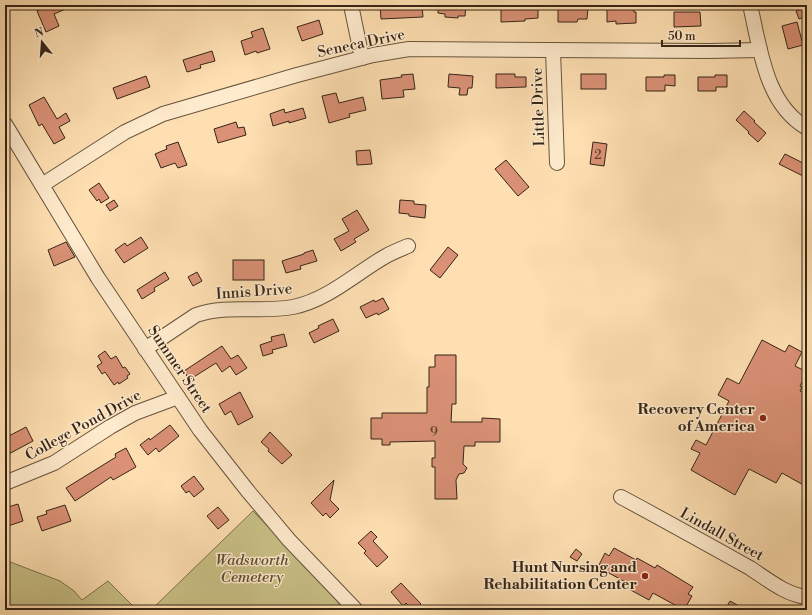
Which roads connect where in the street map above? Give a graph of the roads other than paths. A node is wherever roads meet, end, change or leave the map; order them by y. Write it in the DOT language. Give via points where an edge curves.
graph roads {
  1 [pos="351,5"];
  2 [pos="750,5"];
  3 [pos="553,50"];
  4 [pos="760,50"];
  5 [pos="362,58"];
  6 [pos="5,124"];
  7 [pos="807,128"];
  8 [pos="557,163"];
  9 [pos="42,185"];
  10 [pos="408,246"];
  11 [pos="145,349"];
  12 [pos="178,397"];
  13 [pos="5,483"];
  14 [pos="621,497"];
  15 [pos="807,597"];
  16 [pos="356,610"];
  1 -- 5 [label="street"];
  2 -- 4 [label="street"];
  3 -- 4 [label="street, Seneca Drive"];
  3 -- 5 [label="street, Seneca Drive" via="410,49"];
  3 -- 8 [label="street, Little Drive"];
  4 -- 7 [label="street" via="777,98 799,123"];
  5 -- 9 [label="street, Seneca Drive" via="163,114 125,132"];
  6 -- 9 [label="street, Summer Street"];
  9 -- 11 [label="street, Summer Street" via="98,278"];
  10 -- 11 [label="street, Innis Drive" via="387,255 318,299 293,307 205,312 191,318"];
  11 -- 12 [label="street, Summer Street"];
  12 -- 13 [label="street, College Pond Drive" via="135,413 54,463"];
  12 -- 16 [label="street, Summer Street" via="247,490 289,540"];
  14 -- 15 [label="street, Lindall Street" via="780,587"];
}
